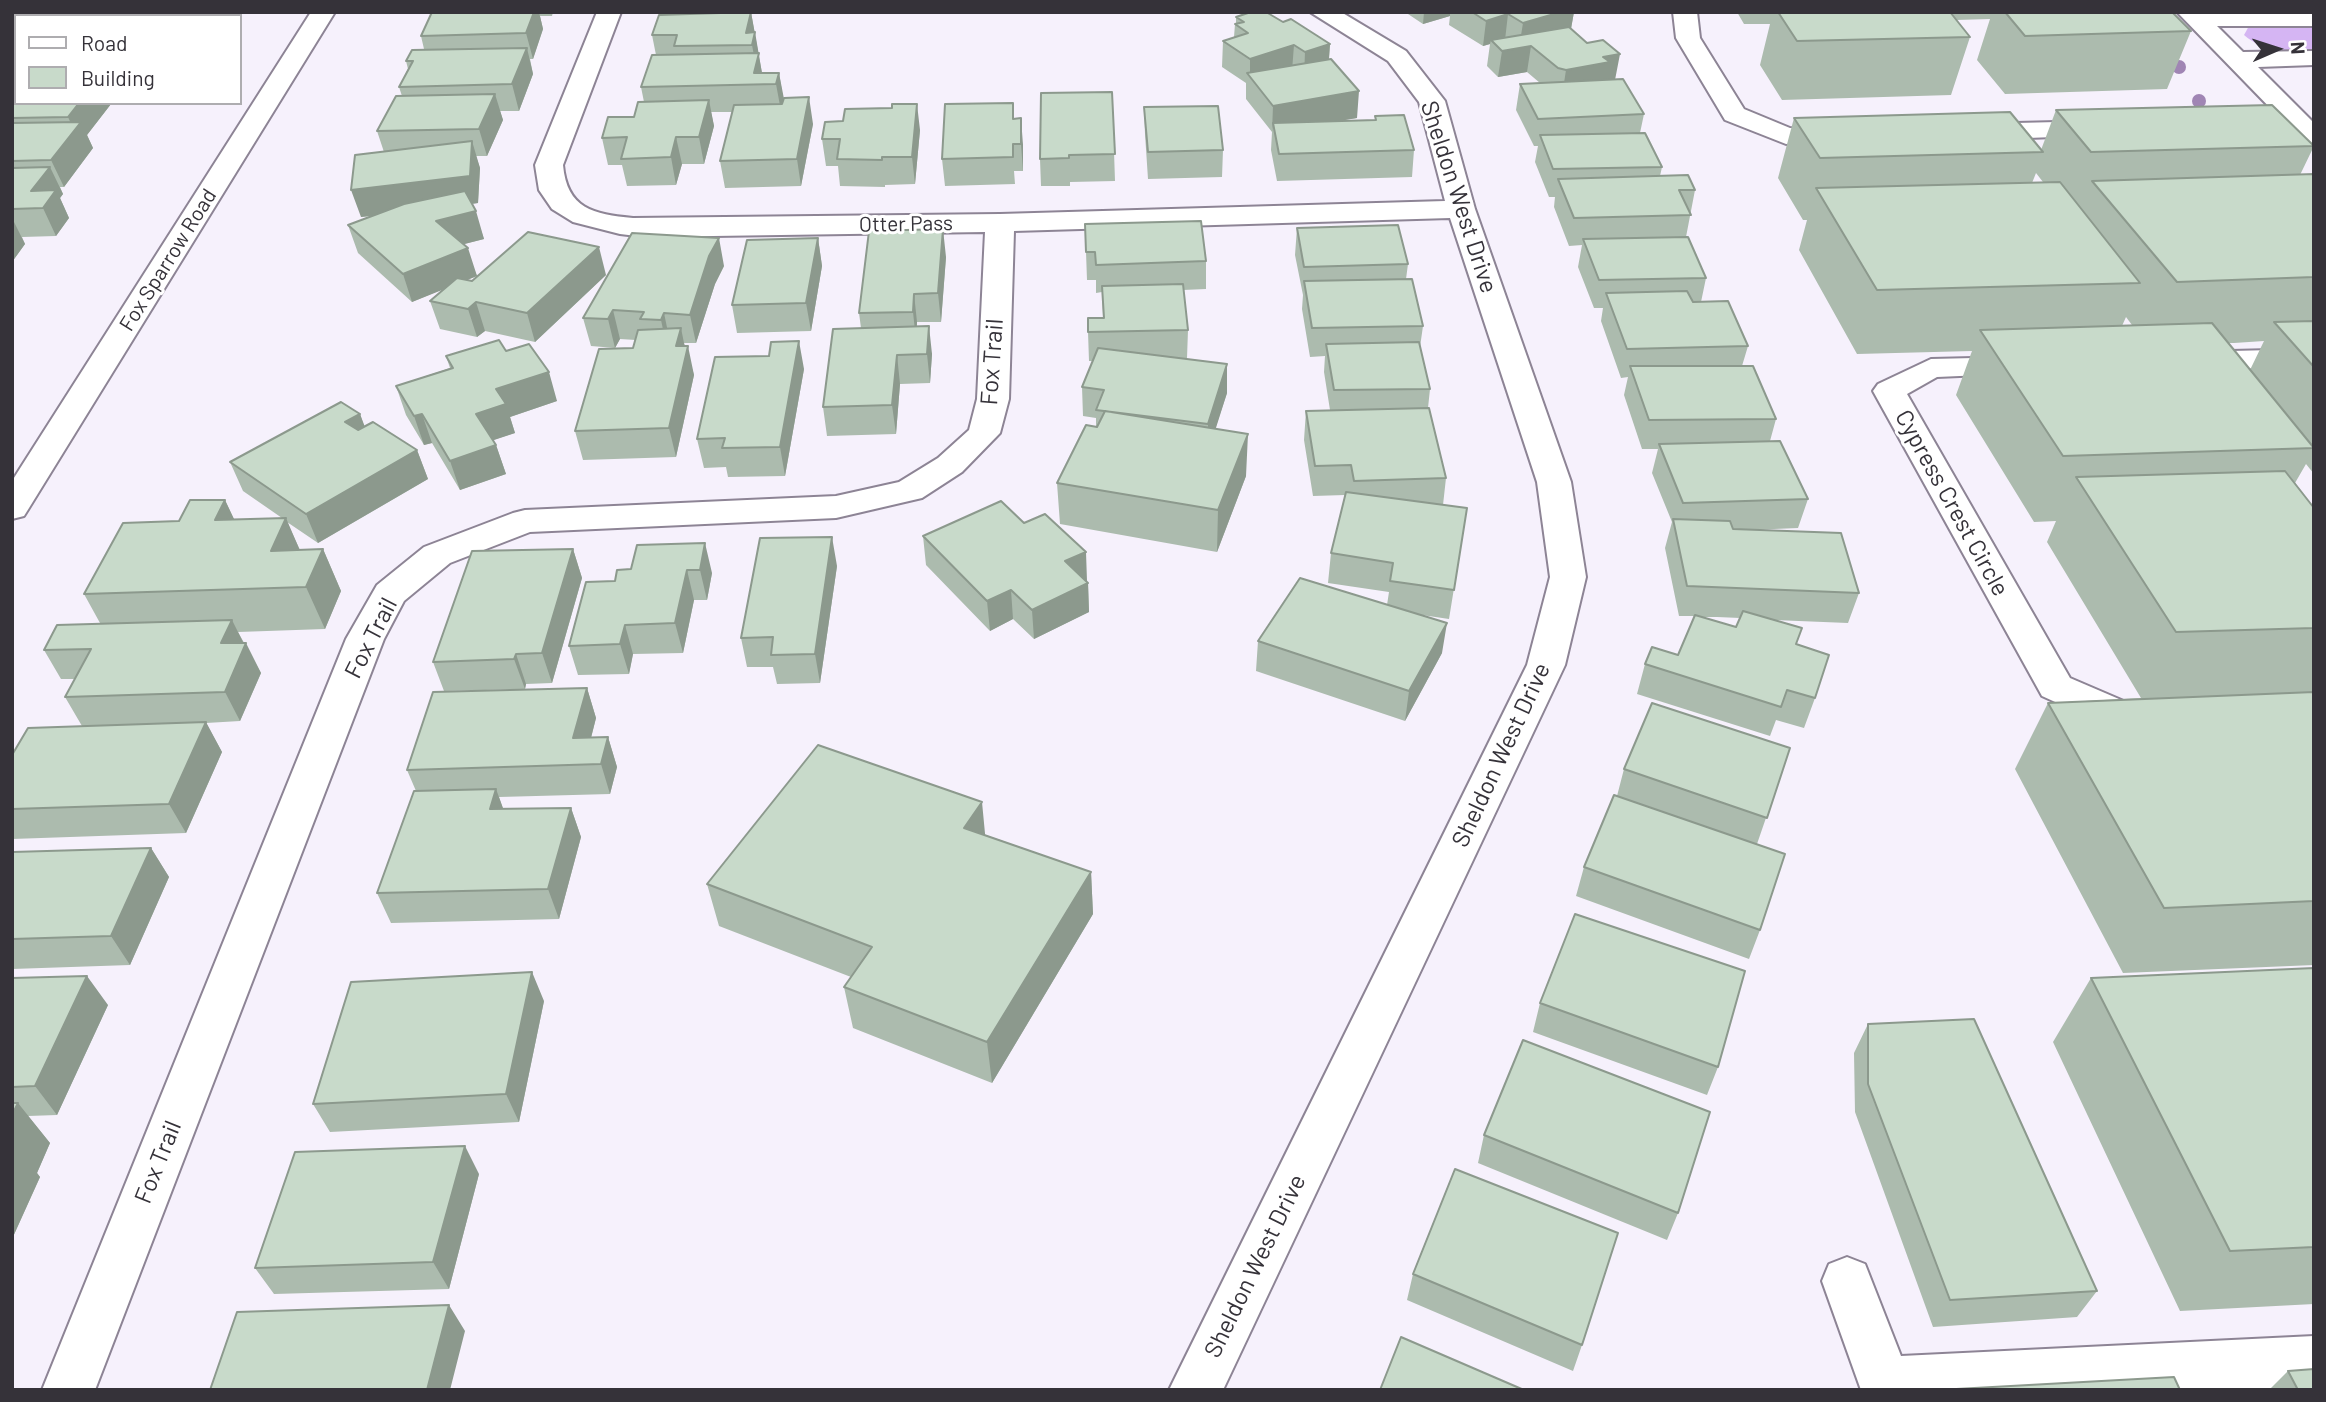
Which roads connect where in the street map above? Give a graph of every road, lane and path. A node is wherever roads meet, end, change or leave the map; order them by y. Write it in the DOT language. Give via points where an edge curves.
graph roads {
  1 [pos="323,12"];
  2 [pos="609,12"];
  3 [pos="1322,12"];
  4 [pos="1685,12"];
  5 [pos="2193,15"];
  6 [pos="2314,19"];
  7 [pos="2314,58"];
  8 [pos="2240,60"];
  9 [pos="2217,126"];
  10 [pos="2120,129"];
  11 [pos="2307,131"];
  12 [pos="1953,132"];
  13 [pos="1870,134"];
  14 [pos="1461,209"];
  15 [pos="1000,223"];
  16 [pos="2314,358"];
  17 [pos="2164,362"];
  18 [pos="2054,365"];
  19 [pos="12,508"];
  20 [pos="2169,720"];
  21 [pos="1847,1281"];
  22 [pos="2314,1361"];
  23 [pos="68,1390"];
  24 [pos="1195,1390"];
  1 -- 19 [label="street, Fox Sparrow Road"];
  2 -- 15 [label="street, Otter Pass" via="549,165 553,191 567,207 602,224 645,228"];
  3 -- 14 [label="street, Sheldon West Drive" via="1396,56 1432,102"];
  4 -- 13 [label="street" via="1688,38 1734,114 1786,136"];
  5 -- 6 [label="street"];
  5 -- 8 [label="street"];
  7 -- 8 [label="street"];
  8 -- 11 [label="street"];
  9 -- 11 [label="street"];
  10 -- 12 [label="street"];
  14 -- 15 [label="street, Otter Pass"];
  14 -- 24 [label="street, Sheldon West Drive" via="1554,482 1568,577 1546,665"];
  15 -- 23 [label="street, Fox Trail" via="993,399 984,433 950,465 910,490 836,508 525,521 437,555 390,594 365,639"];
  16 -- 17 [label="street"];
  18 -- 20 [label="street, Cypress Crest Circle" via="1931,368 1889,391 2056,687 2130,721"];
  21 -- 22 [label="street" via="1885,1383"];
}
